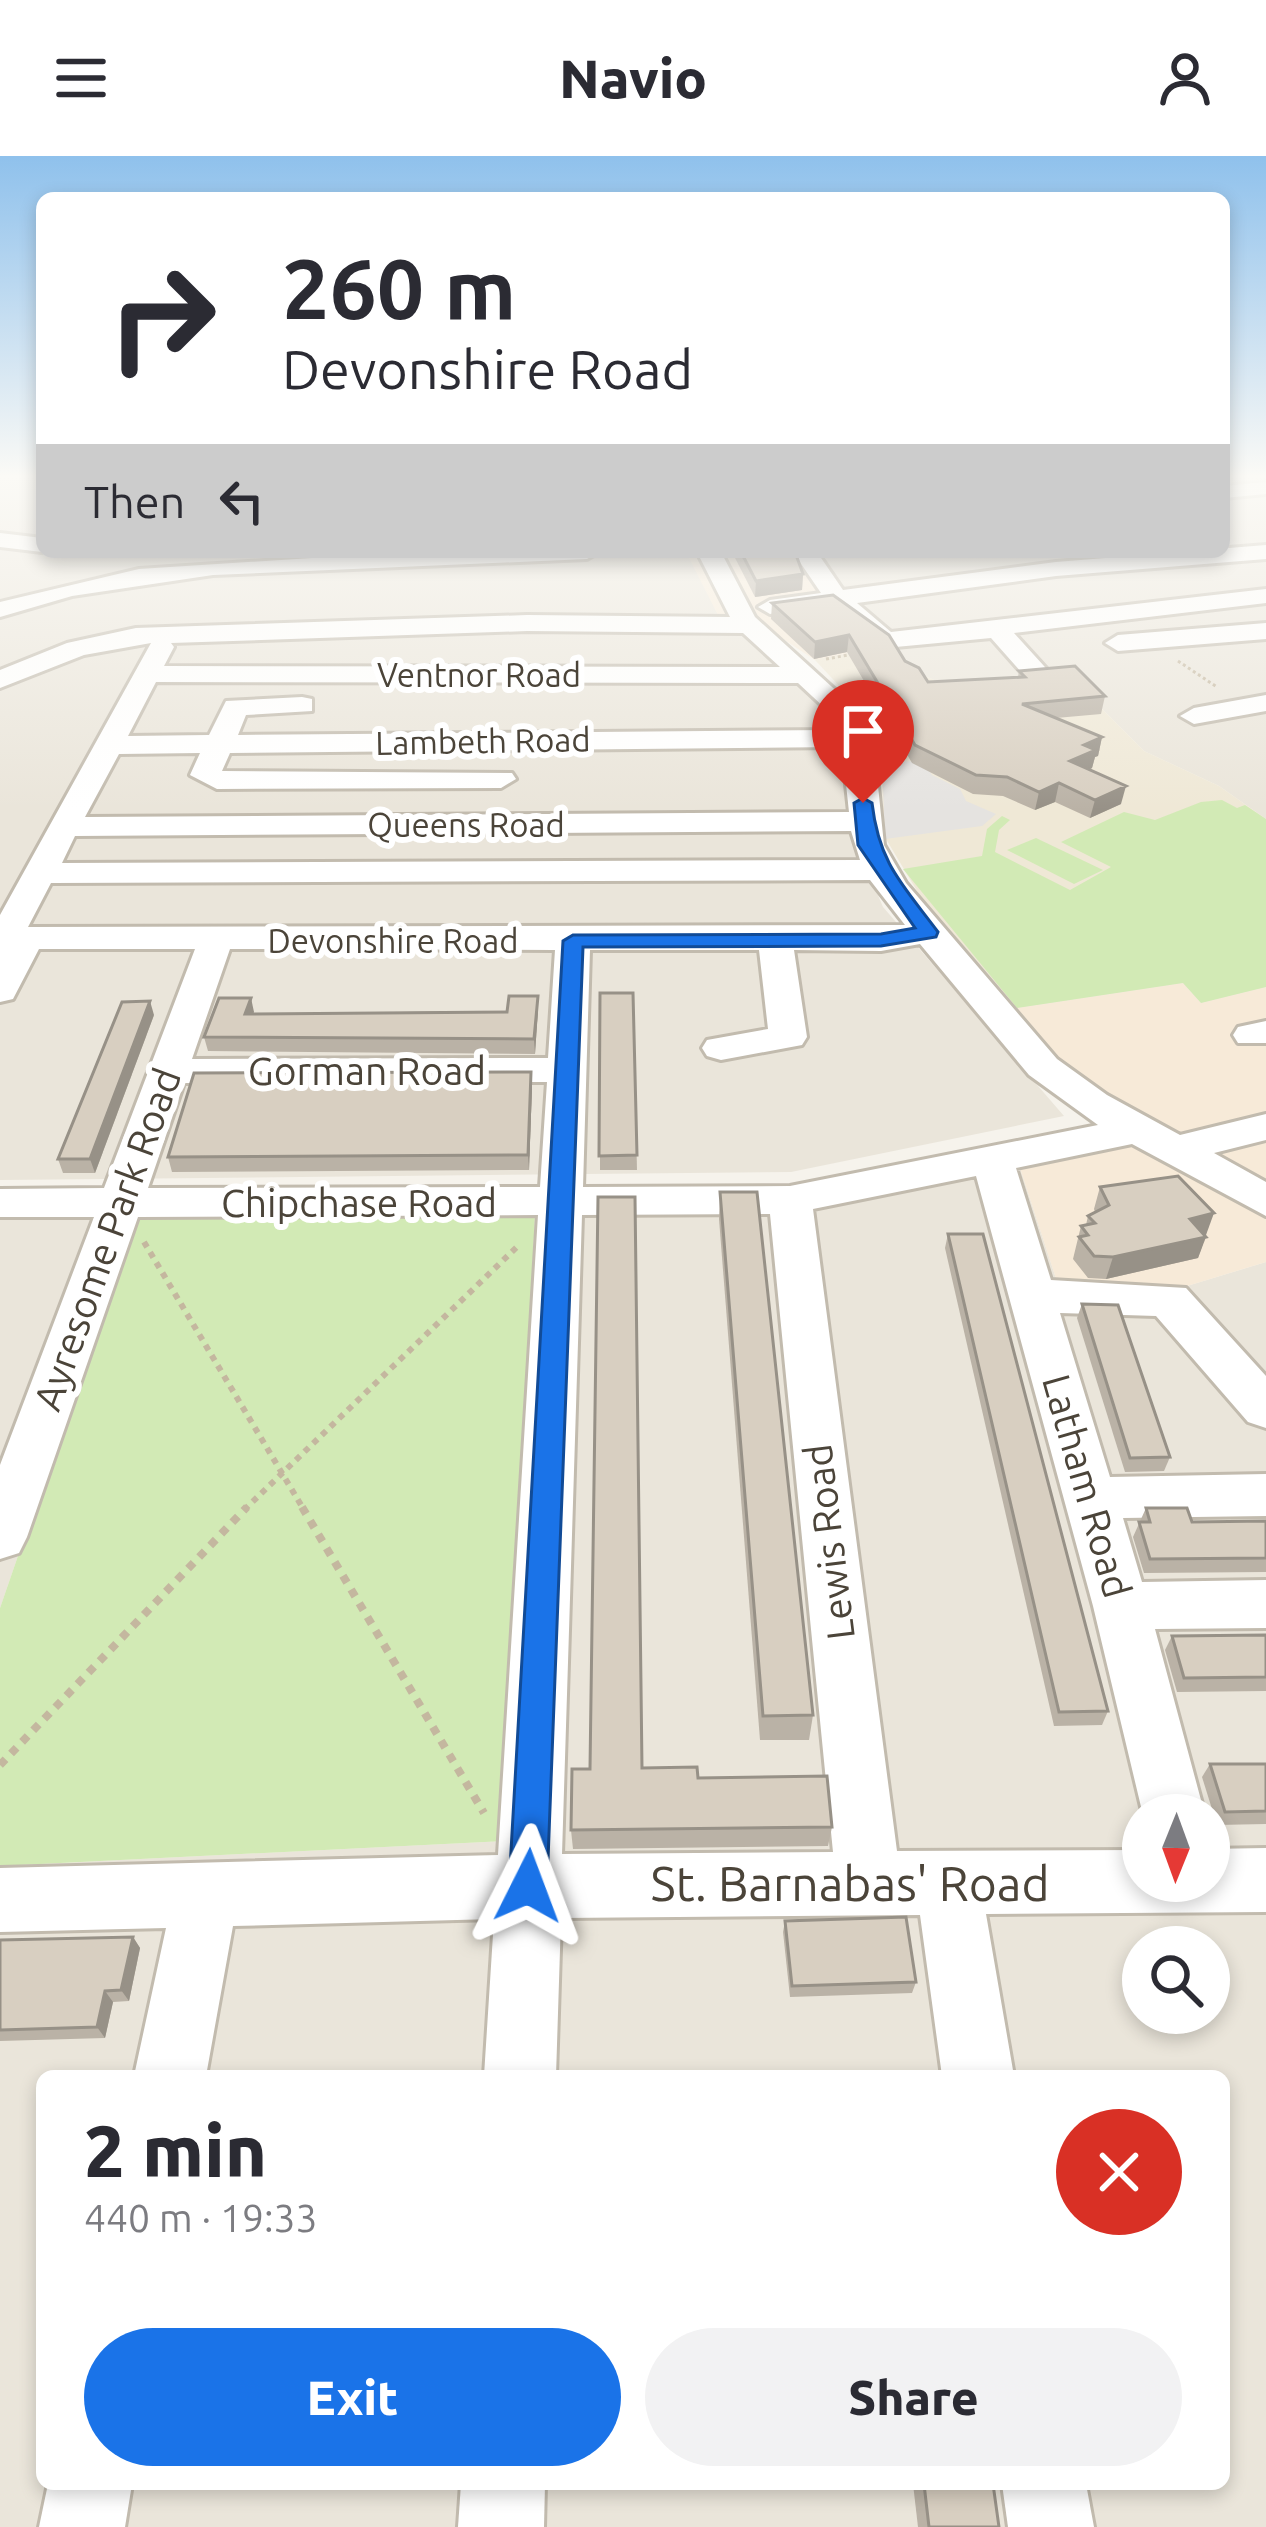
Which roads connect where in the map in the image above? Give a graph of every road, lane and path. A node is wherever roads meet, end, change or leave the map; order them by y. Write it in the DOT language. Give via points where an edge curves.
graph roads {
  1 [pos="80,589"];
  2 [pos="728,589"];
  3 [pos="831,589"];
  4 [pos="902,589"];
  5 [pos="1266,596"];
  6 [pos="836,597"];
  7 [pos="0,610"];
  8 [pos="744,618"];
  9 [pos="1266,631"];
  10 [pos="167,635"];
  11 [pos="1118,643"];
  12 [pos="1162,648"];
  13 [pos="821,655"];
  14 [pos="865,655"];
  15 [pos="150,674"];
  16 [pos="513,675"];
  17 [pos="1041,677"];
  18 [pos="0,680"];
  19 [pos="1222,690"];
  20 [pos="328,705"];
  21 [pos="1256,706"];
  22 [pos="1194,716"];
  23 [pos="855,737"];
  24 [pos="504,741"];
  25 [pos="218,744"];
  26 [pos="111,746"];
  27 [pos="501,779"];
  28 [pos="864,821"];
  29 [pos="497,825"];
  30 [pos="68,827"];
  31 [pos="882,870"];
  32 [pos="496,871"];
  33 [pos="44,873"];
  34 [pos="928,932"];
  35 [pos="10,938"];
  36 [pos="775,940"];
  37 [pos="492,941"];
  38 [pos="573,941"];
  39 [pos="215,942"];
  40 [pos="0,991"];
  41 [pos="721,1048"];
  42 [pos="567,1070"];
  43 [pos="166,1071"];
  44 [pos="1266,1127"];
  45 [pos="1142,1129"];
  46 [pos="1181,1148"];
  47 [pos="993,1160"];
  48 [pos="790,1200"];
  49 [pos="1266,1202"];
  50 [pos="0,1203"];
  51 [pos="121,1203"];
  52 [pos="562,1204"];
  53 [pos="1032,1296"];
  54 [pos="1266,1409"];
  55 [pos="280,1473"];
  56 [pos="1266,1495"];
  57 [pos="1090,1498"];
  58 [pos="0,1537"];
  59 [pos="1266,1604"];
  60 [pos="1121,1606"];
  61 [pos="0,1765"];
  62 [pos="1169,1794"];
  63 [pos="1266,1880"];
  64 [pos="1230,1881"];
  65 [pos="1122,1882"];
  66 [pos="948,1883"];
  67 [pos="869,1884"];
  68 [pos="528,1886"];
  69 [pos="205,1897"];
  70 [pos="0,1900"];
  71 [pos="171,2070"];
  72 [pos="520,2070"];
  73 [pos="977,2070"];
  74 [pos="89,2490"];
  75 [pos="503,2490"];
  76 [pos="1045,2490"];
  77 [pos="82,2527"];
  78 [pos="501,2527"];
  79 [pos="1051,2527"];
  1 -- 7 [label="street"];
  2 -- 8 [label="street"];
  3 -- 6 [label="street"];
  4 -- 6 [label="street"];
  5 -- 6 [label="street" via="885,640"];
  6 -- 8 [label="street"];
  8 -- 10 [label="street"];
  8 -- 13 [label="street" via="779,649"];
  9 -- 12 [label="street"];
  10 -- 15 [label="street"];
  10 -- 18 [label="street" via="104,640"];
  11 -- 12 [label="street"];
  12 -- 19 [label="path"];
  13 -- 14 [label="path"];
  13 -- 16 [label="street, Ventnor Road"];
  13 -- 17 [label="street" via="860,638 871,646 997,629"];
  13 -- 23 [label="street"];
  15 -- 16 [label="street, Ventnor Road"];
  15 -- 26 [label="street"];
  16 -- 24 [label="street"];
  19 -- 21 [label="street"];
  20 -- 25 [label="street" via="239,705"];
  21 -- 22 [label="street"];
  23 -- 24 [label="street, Lambeth Road"];
  23 -- 28 [label="street"];
  24 -- 25 [label="street, Lambeth Road"];
  24 -- 27 [label="street"];
  25 -- 26 [label="street, Lambeth Road"];
  25 -- 27 [label="street" via="205,776 217,780"];
  26 -- 30 [label="street"];
  27 -- 29 [label="street"];
  28 -- 29 [label="street, Queens Road"];
  28 -- 31 [label="street"];
  29 -- 30 [label="street, Queens Road"];
  29 -- 32 [label="street"];
  30 -- 33 [label="street"];
  31 -- 32 [label="street"];
  31 -- 34 [label="street"];
  32 -- 33 [label="street"];
  32 -- 37 [label="street"];
  33 -- 35 [label="street"];
  34 -- 36 [label="street, Devonshire Road"];
  34 -- 45 [label="street" via="1069,1092"];
  35 -- 39 [label="street, Devonshire Road"];
  35 -- 40 [label="street"];
  36 -- 38 [label="street, Devonshire Road"];
  36 -- 41 [label="street" via="788,1037"];
  37 -- 38 [label="street, Devonshire Road"];
  37 -- 39 [label="street, Devonshire Road"];
  38 -- 42 [label="street"];
  39 -- 43 [label="street, Ayresome Park Road"];
  42 -- 43 [label="street, Gorman Road"];
  42 -- 52 [label="street"];
  43 -- 51 [label="street, Ayresome Park Road"];
  44 -- 46 [label="street"];
  45 -- 46 [label="street"];
  45 -- 47 [label="street, Chipchase Road"];
  46 -- 49 [label="street"];
  47 -- 48 [label="street, Chipchase Road"];
  47 -- 53 [label="street, Latham Road"];
  48 -- 52 [label="street, Chipchase Road"];
  48 -- 67 [label="street, Lewis Road"];
  50 -- 51 [label="street, Chipchase Road"];
  51 -- 52 [label="street, Chipchase Road"];
  51 -- 55 [label="path"];
  51 -- 58 [label="street, Ayresome Park Road"];
  52 -- 55 [label="path"];
  52 -- 68 [label="street"];
  53 -- 54 [label="street" via="1168,1300"];
  53 -- 57 [label="street, Latham Road"];
  55 -- 61 [label="path"];
  55 -- 68 [label="path"];
  56 -- 57 [label="street"];
  57 -- 60 [label="street, Latham Road"];
  59 -- 60 [label="street"];
  60 -- 62 [label="street, Latham Road"];
  63 -- 64 [label="street"];
  65 -- 66 [label="street, St. Barnabas' Road"];
  66 -- 67 [label="street, St. Barnabas' Road"];
  66 -- 73 [label="street"];
  67 -- 68 [label="street, St. Barnabas' Road"];
  68 -- 69 [label="street, St. Barnabas' Road"];
  68 -- 72 [label="street"];
  69 -- 70 [label="street, St. Barnabas' Road"];
  69 -- 71 [label="street"];
  74 -- 77 [label="street"];
  75 -- 78 [label="street"];
  76 -- 79 [label="street"];
}
